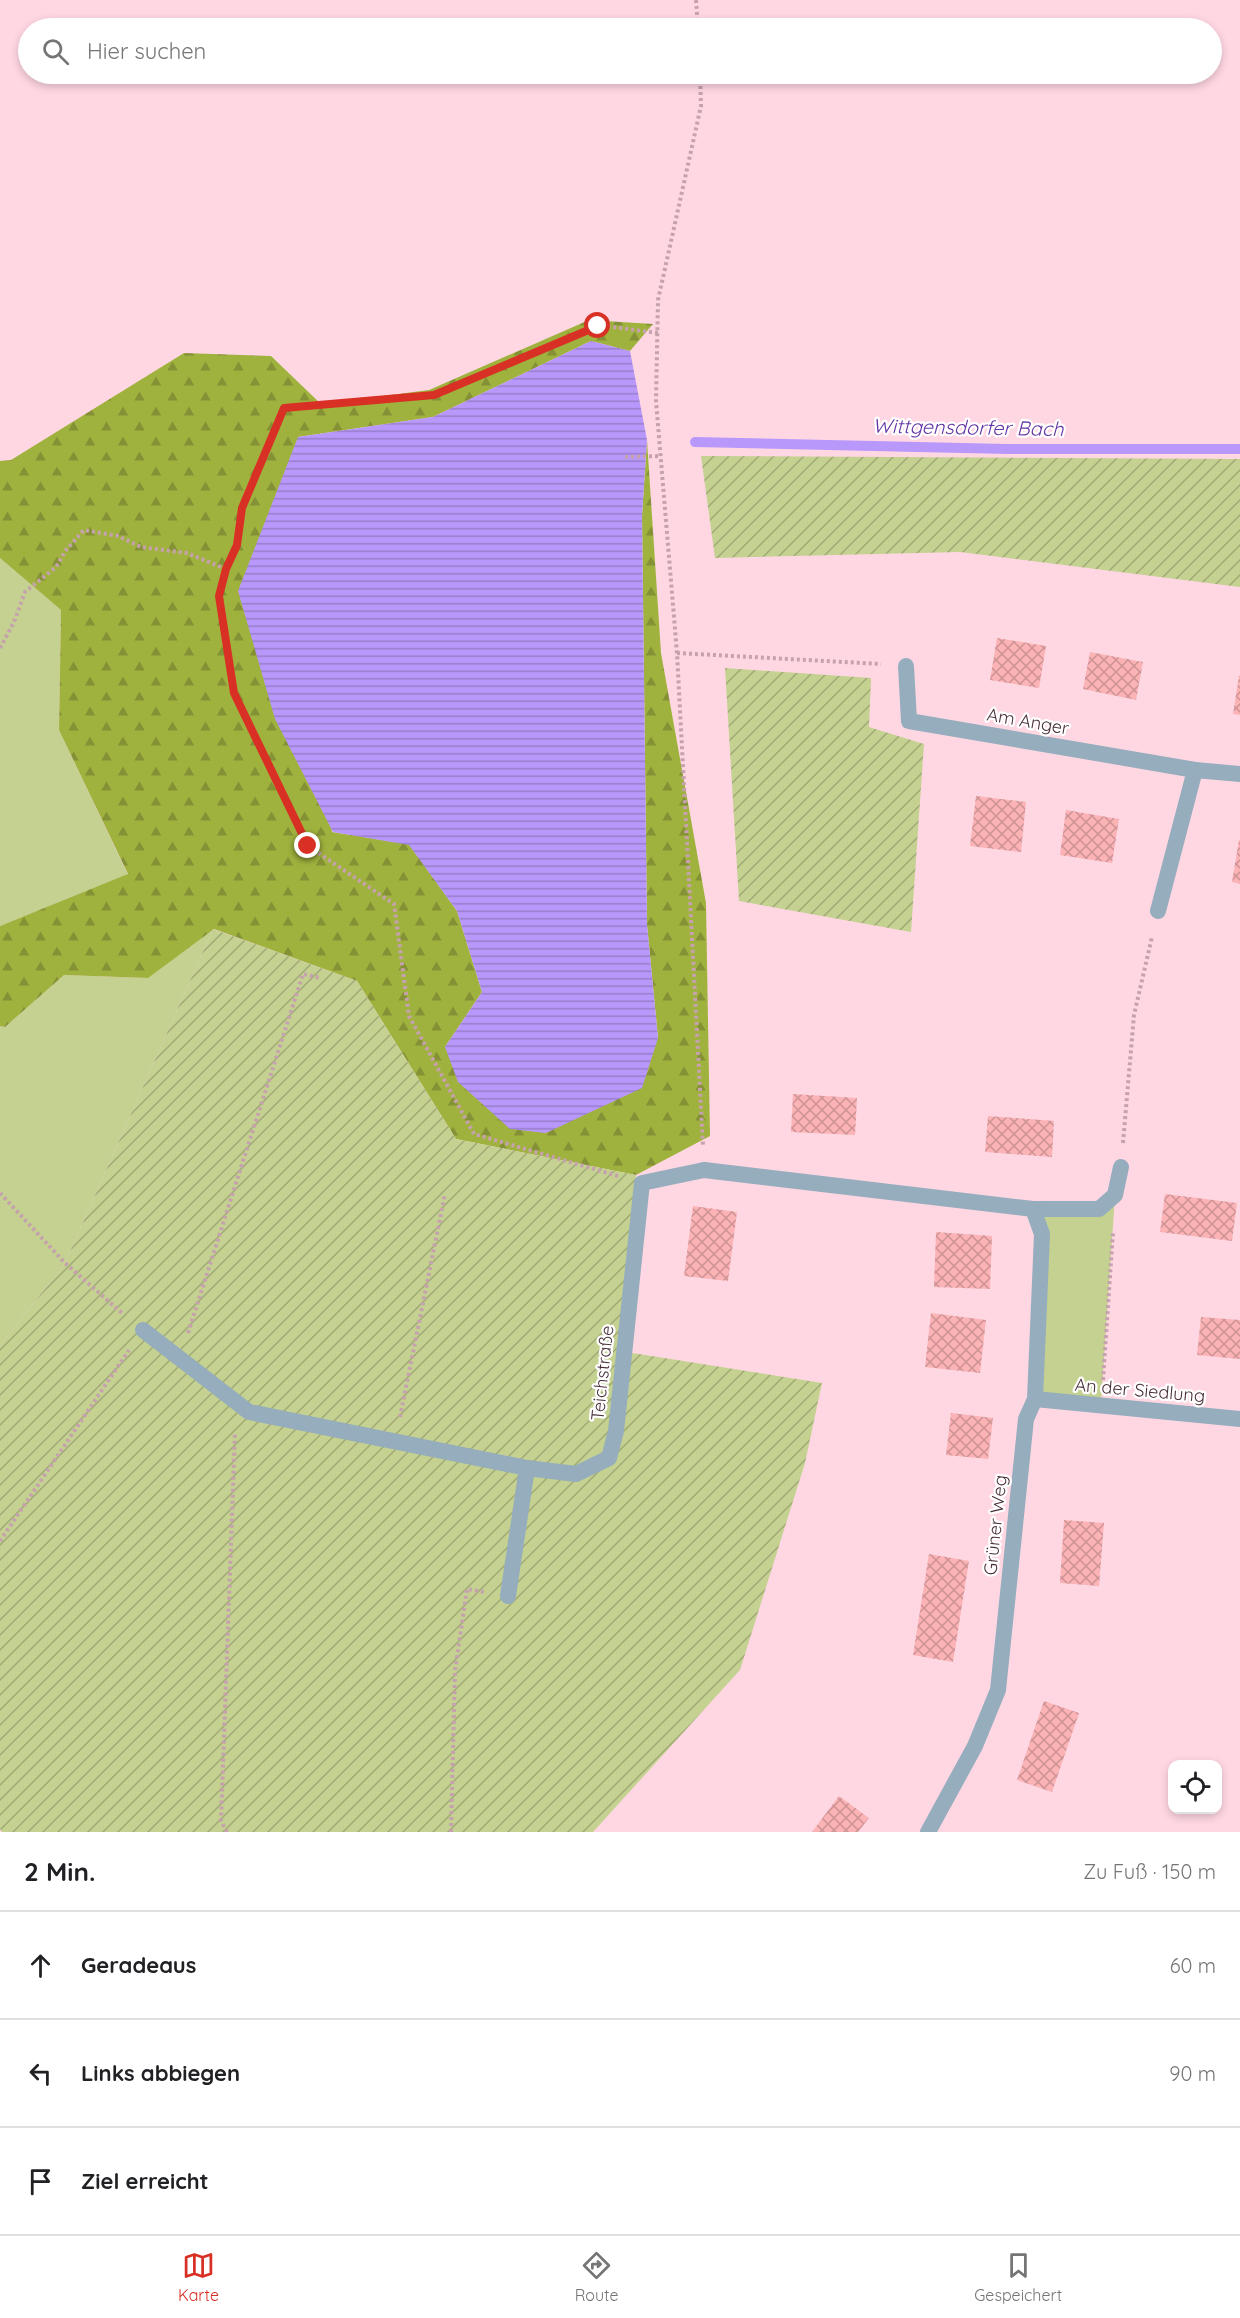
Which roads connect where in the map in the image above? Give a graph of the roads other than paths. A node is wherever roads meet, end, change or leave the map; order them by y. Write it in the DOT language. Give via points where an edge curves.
graph roads {
  1 [pos="906,666"];
  2 [pos="1195,770"];
  3 [pos="1240,774"];
  4 [pos="1158,911"];
  5 [pos="1121,1167"];
  6 [pos="1033,1209"];
  7 [pos="143,1330"];
  8 [pos="1035,1400"];
  9 [pos="1240,1419"];
  10 [pos="527,1468"];
  11 [pos="508,1596"];
  12 [pos="928,1832"];
  1 -- 2 [label="street, Am Anger" via="909,721"];
  2 -- 3 [label="street, Am Anger"];
  2 -- 4 [label="street"];
  5 -- 6 [label="street" via="1115,1195 1099,1209"];
  6 -- 8 [label="street, Grüner Weg" via="1042,1234"];
  6 -- 10 [label="street, Teichstraße" via="704,1170 642,1183 609,1458 576,1474"];
  7 -- 10 [label="street, Teichstraße" via="249,1412"];
  8 -- 9 [label="street, An der Siedlung"];
  8 -- 12 [label="street, Grüner Weg" via="1026,1419 998,1690 975,1746"];
  10 -- 11 [label="street"];
}
